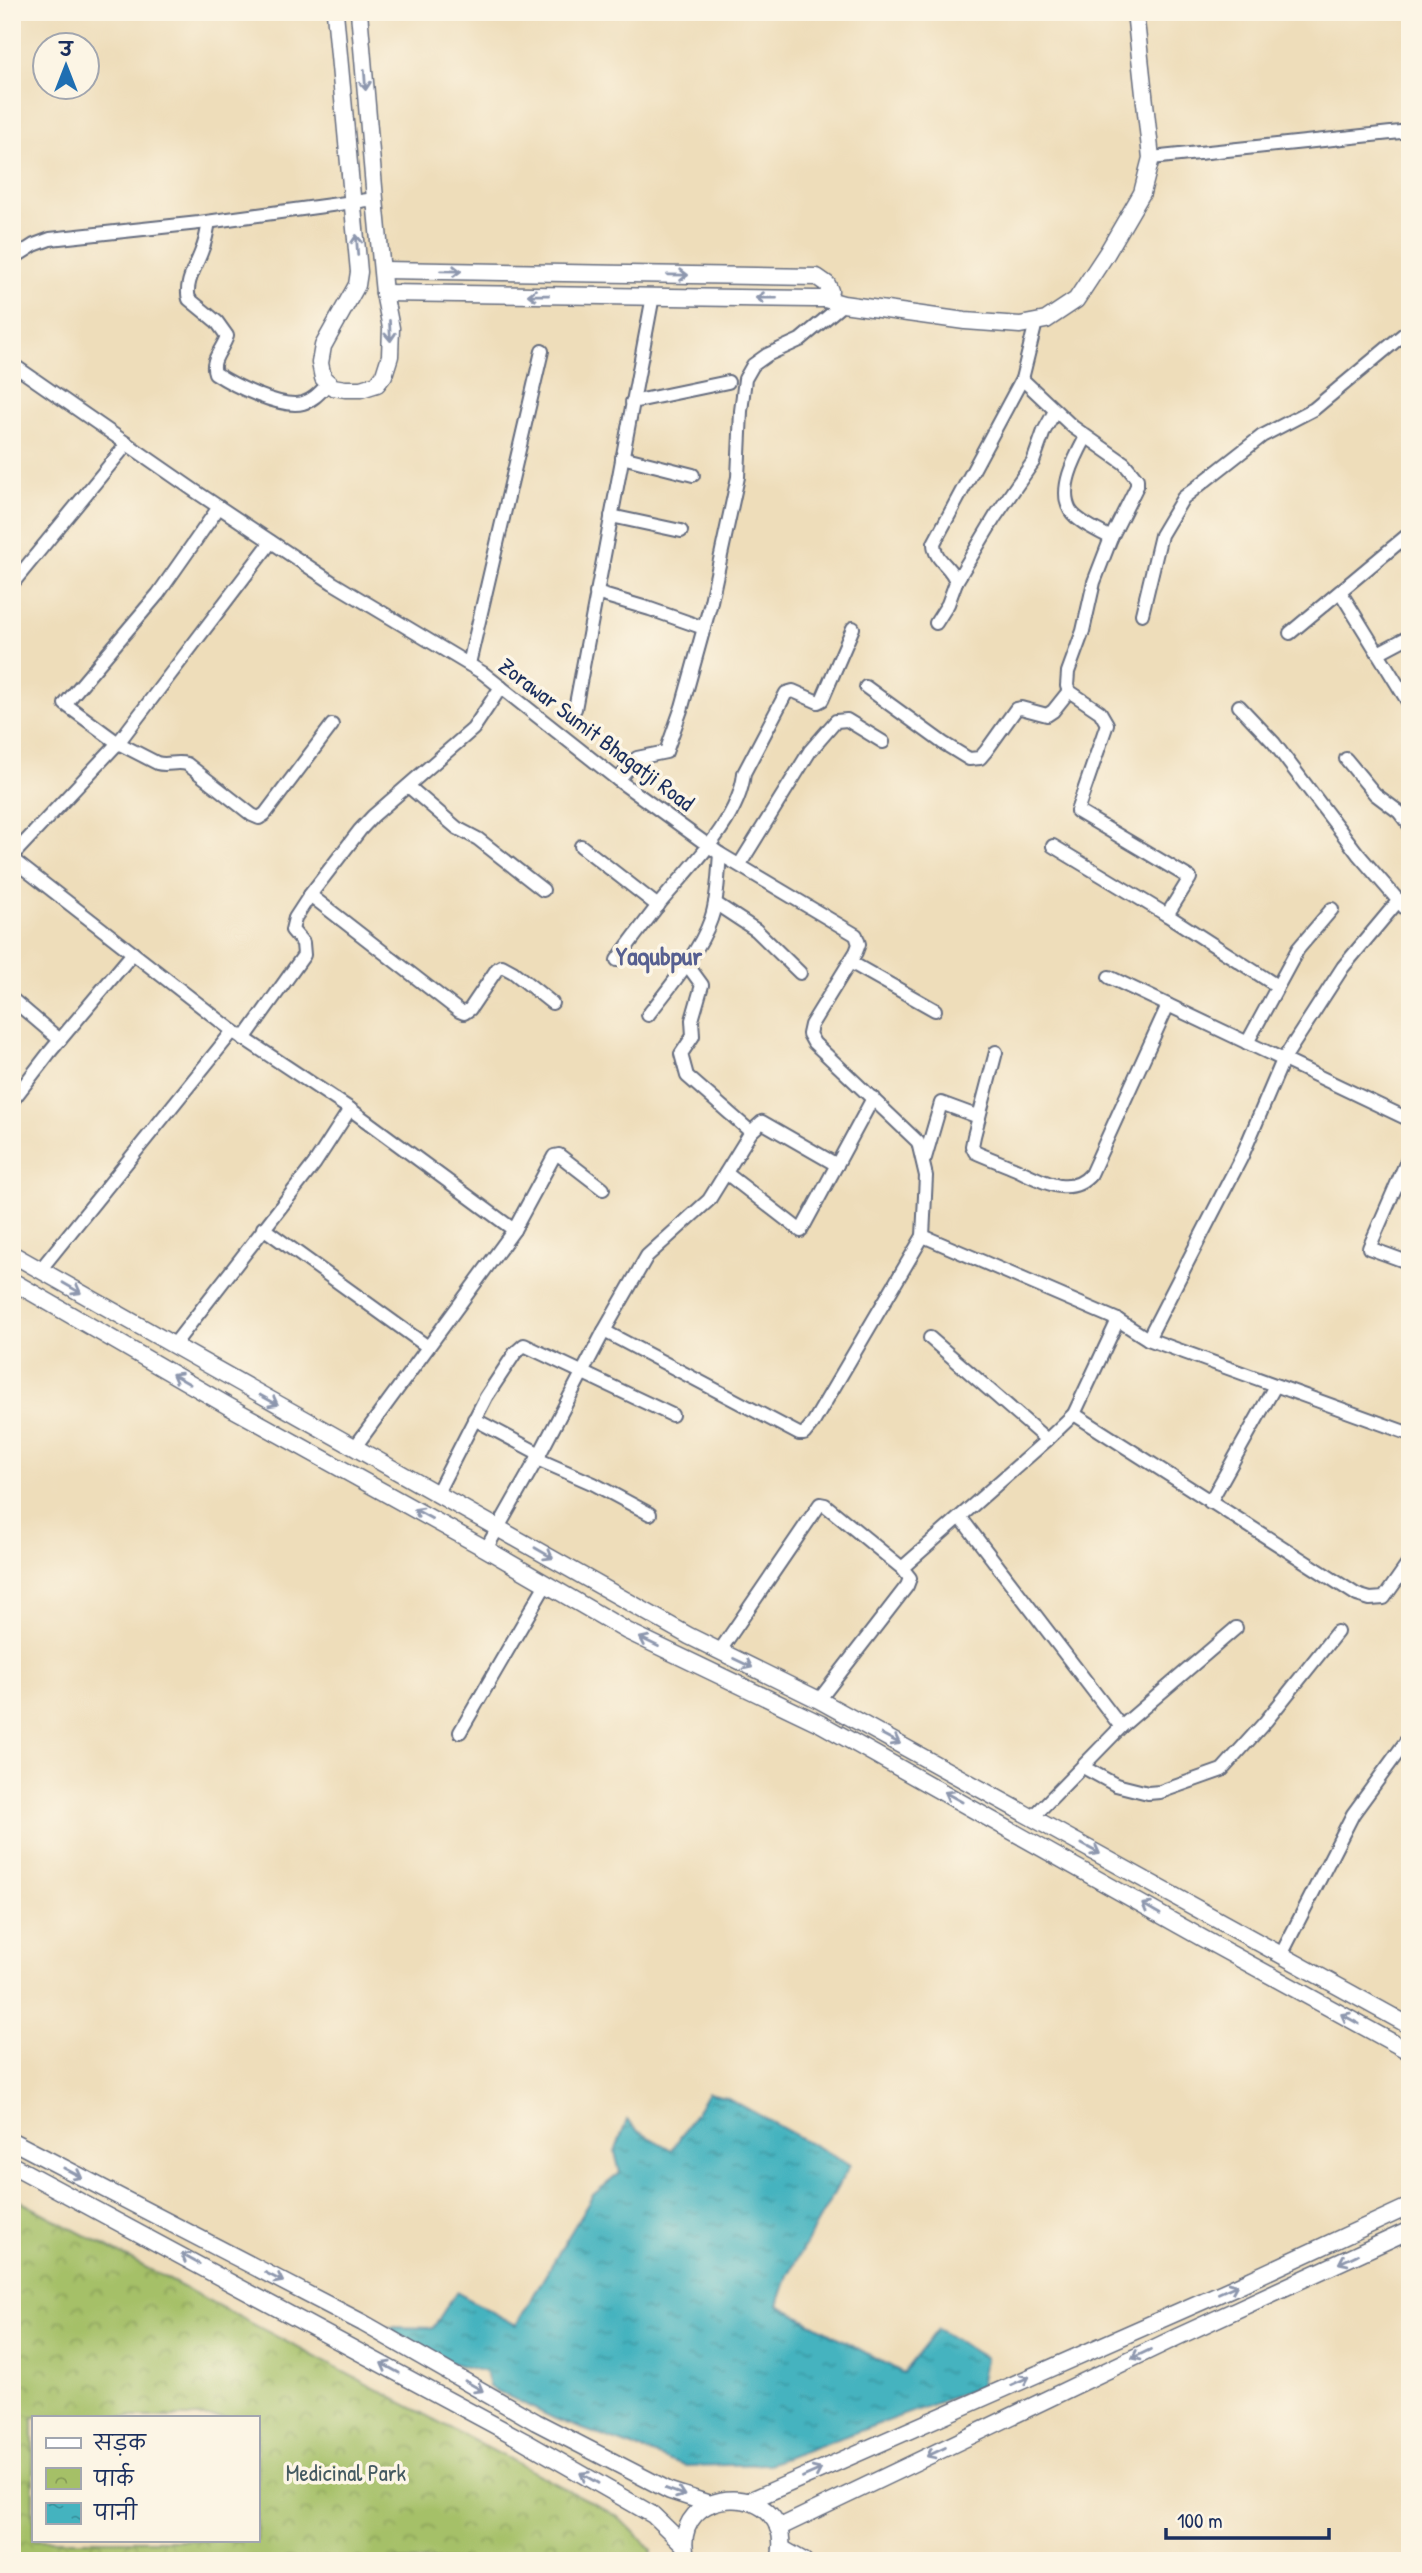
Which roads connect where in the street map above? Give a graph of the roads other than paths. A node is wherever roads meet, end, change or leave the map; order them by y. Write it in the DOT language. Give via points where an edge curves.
graph roads {
  1 [pos="335,12"];
  2 [pos="359,12"];
  3 [pos="1135,12"];
  4 [pos="1410,131"];
  5 [pos="1151,158"];
  6 [pos="374,199"];
  7 [pos="353,200"];
  8 [pos="209,222"];
  9 [pos="12,260"];
  10 [pos="383,270"];
  11 [pos="384,293"];
  12 [pos="653,296"];
  13 [pos="825,299"];
  14 [pos="844,304"];
  15 [pos="1036,322"];
  16 [pos="1410,329"];
  17 [pos="542,351"];
  18 [pos="12,364"];
  19 [pos="1023,379"];
  20 [pos="728,382"];
  21 [pos="329,383"];
  22 [pos="632,402"];
  23 [pos="1055,411"];
  24 [pos="1086,437"];
  25 [pos="127,444"];
  26 [pos="622,457"];
  27 [pos="693,475"];
  28 [pos="219,507"];
  29 [pos="611,516"];
  30 [pos="681,531"];
  31 [pos="1410,533"];
  32 [pos="1111,538"];
  33 [pos="271,542"];
  34 [pos="956,582"];
  35 [pos="12,584"];
  36 [pos="596,593"];
  37 [pos="1341,593"];
  38 [pos="1142,614"];
  39 [pos="936,623"];
  40 [pos="704,628"];
  41 [pos="853,628"];
  42 [pos="1290,633"];
  43 [pos="1410,636"];
  44 [pos="1378,653"];
  45 [pos="469,664"];
  46 [pos="501,687"];
  47 [pos="866,687"];
  48 [pos="1069,691"];
  49 [pos="1410,705"];
  50 [pos="1239,706"];
  51 [pos="575,709"];
  52 [pos="332,725"];
  53 [pos="883,742"];
  54 [pos="118,743"];
  55 [pos="1346,759"];
  56 [pos="618,780"];
  57 [pos="408,786"];
  58 [pos="1410,826"];
  59 [pos="709,845"];
  60 [pos="581,846"];
  61 [pos="1053,846"];
  62 [pos="720,854"];
  63 [pos="12,857"];
  64 [pos="740,864"];
  65 [pos="543,890"];
  66 [pos="310,895"];
  67 [pos="1399,900"];
  68 [pos="715,903"];
  69 [pos="658,906"];
  70 [pos="1332,909"];
  71 [pos="1410,914"];
  72 [pos="1167,915"];
  73 [pos="133,953"];
  74 [pos="617,960"];
  75 [pos="850,962"];
  76 [pos="686,963"];
  77 [pos="800,973"];
  78 [pos="1109,977"];
  79 [pos="1277,986"];
  80 [pos="12,999"];
  81 [pos="552,1003"];
  82 [pos="1168,1005"];
  83 [pos="935,1010"];
  84 [pos="648,1015"];
  85 [pos="233,1031"];
  86 [pos="244,1039"];
  87 [pos="60,1040"];
  88 [pos="1247,1043"];
  89 [pos="996,1052"];
  90 [pos="1283,1060"];
  91 [pos="873,1098"];
  92 [pos="12,1101"];
  93 [pos="349,1109"];
  94 [pos="979,1117"];
  95 [pos="1410,1120"];
  96 [pos="751,1132"];
  97 [pos="1410,1154"];
  98 [pos="924,1161"];
  99 [pos="837,1165"];
  100 [pos="726,1173"];
  101 [pos="603,1188"];
  102 [pos="263,1228"];
  103 [pos="514,1230"];
  104 [pos="923,1236"];
  105 [pos="12,1254"];
  106 [pos="1410,1263"];
  107 [pos="40,1270"];
  108 [pos="12,1281"];
  109 [pos="1118,1320"];
  110 [pos="604,1331"];
  111 [pos="930,1338"];
  112 [pos="1148,1339"];
  113 [pos="173,1346"];
  114 [pos="428,1347"];
  115 [pos="583,1372"];
  116 [pos="1275,1386"];
  117 [pos="1074,1414"];
  118 [pos="672,1415"];
  119 [pos="474,1419"];
  120 [pos="1410,1434"];
  121 [pos="1047,1440"];
  122 [pos="355,1447"];
  123 [pos="539,1457"];
  124 [pos="437,1493"];
  125 [pos="1210,1502"];
  126 [pos="650,1514"];
  127 [pos="961,1518"];
  128 [pos="499,1527"];
  129 [pos="486,1549"];
  130 [pos="1410,1561"];
  131 [pos="902,1568"];
  132 [pos="545,1584"];
  133 [pos="1236,1628"];
  134 [pos="1337,1632"];
  135 [pos="719,1652"];
  136 [pos="825,1703"];
  137 [pos="821,1724"];
  138 [pos="1121,1727"];
  139 [pos="460,1732"];
  140 [pos="1410,1736"];
  141 [pos="1083,1767"];
  142 [pos="1033,1817"];
  143 [pos="1281,1955"];
  144 [pos="1410,2026"];
  145 [pos="1410,2052"];
  146 [pos="12,2141"];
  147 [pos="12,2165"];
  148 [pos="1410,2206"];
  149 [pos="1410,2230"];
  150 [pos="750,2501"];
  151 [pos="710,2504"];
  152 [pos="778,2528"];
  153 [pos="685,2553"];
  154 [pos="780,2554"];
  155 [pos="804,2561"];
  1 -- 7 [label="street"];
  2 -- 6 [label="street, one-way"];
  3 -- 5 [label="street"];
  4 -- 5 [label="street"];
  5 -- 15 [label="street" via="1142,193 1076,300"];
  6 -- 7 [label="street"];
  6 -- 10 [label="street"];
  7 -- 8 [label="street"];
  21 -- 7 [label="street, one-way" via="320,363 323,346 357,285 359,272"];
  8 -- 9 [label="street" via="50,239"];
  8 -- 21 [label="street" via="188,294 227,336 215,360 215,373 293,404 315,398"];
  10 -- 11 [label="street"];
  10 -- 13 [label="street, one-way" via="817,277 830,291"];
  12 -- 11 [label="street, one-way"];
  11 -- 21 [label="street, one-way" via="391,328 384,375 377,384 361,389"];
  13 -- 12 [label="street, one-way"];
  12 -- 22 [label="street"];
  13 -- 14 [label="street"];
  14 -- 15 [label="street" via="965,321"];
  14 -- 40 [label="street" via="800,340 753,365 745,379 738,477"];
  15 -- 19 [label="street"];
  16 -- 38 [label="street" via="1314,409 1262,436 1183,498 1161,535"];
  17 -- 45 [label="street"];
  18 -- 25 [label="street, Zorawar Sumit Bhagatji Road"];
  19 -- 23 [label="street"];
  19 -- 34 [label="street" via="936,536 936,555"];
  20 -- 22 [label="street"];
  22 -- 26 [label="street"];
  23 -- 24 [label="street"];
  23 -- 34 [label="street" via="1033,462"];
  24 -- 32 [label="street" via="1069,472 1069,506 1075,515"];
  24 -- 32 [label="street" via="1124,463 1137,479"];
  25 -- 28 [label="street, Zorawar Sumit Bhagatji Road"];
  25 -- 35 [label="street"];
  26 -- 27 [label="street"];
  26 -- 29 [label="street"];
  28 -- 33 [label="street, Zorawar Sumit Bhagatji Road"];
  28 -- 54 [label="street" via="158,594 65,704"];
  29 -- 30 [label="street"];
  29 -- 36 [label="street"];
  31 -- 37 [label="street"];
  32 -- 48 [label="street" via="1068,672"];
  33 -- 45 [label="street, Zorawar Sumit Bhagatji Road"];
  33 -- 54 [label="street"];
  34 -- 39 [label="street"];
  36 -- 40 [label="street"];
  36 -- 51 [label="street"];
  37 -- 42 [label="street"];
  37 -- 44 [label="street"];
  40 -- 56 [label="street" via="666,752 637,758"];
  41 -- 59 [label="street" via="821,701 793,691 786,693 744,773 728,818"];
  43 -- 44 [label="street"];
  44 -- 49 [label="street"];
  45 -- 46 [label="street, Zorawar Sumit Bhagatji Road"];
  46 -- 56 [label="street, Zorawar Sumit Bhagatji Road"];
  46 -- 57 [label="street" via="472,729"];
  47 -- 48 [label="street" via="969,759 986,751 1016,709 1046,715"];
  48 -- 72 [label="street" via="1100,712 1107,724 1077,811 1190,878"];
  50 -- 67 [label="street"];
  52 -- 54 [label="street" via="259,818 187,764 156,763"];
  53 -- 64 [label="street" via="847,720 836,722 810,751"];
  54 -- 63 [label="street"];
  55 -- 58 [label="street"];
  56 -- 59 [label="street, Zorawar Sumit Bhagatji Road"];
  57 -- 65 [label="street"];
  57 -- 66 [label="street" via="373,816"];
  59 -- 62 [label="street, Zorawar Sumit Bhagatji Road"];
  59 -- 69 [label="street"];
  60 -- 69 [label="street"];
  61 -- 72 [label="street"];
  62 -- 64 [label="street, Zorawar Sumit Bhagatji Road"];
  62 -- 68 [label="street"];
  63 -- 73 [label="street"];
  64 -- 75 [label="street, Zorawar Sumit Bhagatji Road" via="856,935 859,944"];
  66 -- 81 [label="street" via="459,1011 470,1009 502,966"];
  66 -- 86 [label="street" via="292,930 303,943 304,954"];
  67 -- 71 [label="street"];
  67 -- 90 [label="street" via="1343,967"];
  68 -- 76 [label="street"];
  68 -- 77 [label="street" via="757,930"];
  69 -- 74 [label="street"];
  70 -- 79 [label="street" via="1298,949"];
  72 -- 79 [label="street"];
  73 -- 85 [label="street"];
  73 -- 87 [label="street"];
  75 -- 83 [label="street"];
  75 -- 91 [label="street, Zorawar Sumit Bhagatji Road" via="809,1034"];
  76 -- 84 [label="street"];
  76 -- 96 [label="street" via="702,985 692,1020 693,1036 681,1054 687,1076"];
  78 -- 82 [label="street"];
  79 -- 88 [label="street"];
  80 -- 87 [label="street"];
  82 -- 88 [label="street"];
  82 -- 94 [label="street" via="1091,1174 1077,1185 1041,1182 975,1152 972,1146"];
  85 -- 86 [label="street"];
  85 -- 107 [label="street"];
  86 -- 93 [label="street"];
  87 -- 92 [label="street"];
  88 -- 90 [label="street"];
  89 -- 94 [label="street"];
  90 -- 95 [label="street"];
  90 -- 112 [label="street" via="1242,1156"];
  91 -- 98 [label="street, Zorawar Sumit Bhagatji Road" via="918,1142"];
  91 -- 99 [label="street"];
  93 -- 102 [label="street" via="315,1163"];
  93 -- 103 [label="street"];
  94 -- 98 [label="street" via="941,1103"];
  96 -- 99 [label="street" via="762,1122"];
  96 -- 100 [label="street"];
  97 -- 106 [label="street" via="1369,1248"];
  98 -- 104 [label="street, Zorawar Sumit Bhagatji Road"];
  99 -- 100 [label="street" via="801,1231"];
  100 -- 110 [label="street" via="709,1200 648,1256"];
  101 -- 103 [label="street" via="556,1155"];
  102 -- 113 [label="street"];
  102 -- 114 [label="street"];
  103 -- 114 [label="street"];
  104 -- 109 [label="street"];
  104 -- 110 [label="street" via="804,1434"];
  105 -- 107 [label="street"];
  107 -- 113 [label="street, one-way"];
  129 -- 108 [label="street, one-way"];
  109 -- 112 [label="street"];
  109 -- 117 [label="street"];
  110 -- 115 [label="street"];
  111 -- 121 [label="street"];
  112 -- 116 [label="street"];
  113 -- 122 [label="street, one-way"];
  114 -- 122 [label="street"];
  115 -- 118 [label="street"];
  115 -- 119 [label="street" via="524,1345"];
  115 -- 123 [label="street"];
  116 -- 120 [label="street"];
  116 -- 125 [label="street"];
  117 -- 121 [label="street"];
  117 -- 125 [label="street"];
  119 -- 123 [label="street"];
  119 -- 124 [label="street"];
  121 -- 127 [label="street"];
  122 -- 124 [label="street"];
  123 -- 126 [label="street"];
  123 -- 128 [label="street"];
  124 -- 128 [label="street"];
  125 -- 130 [label="street" via="1370,1600 1384,1598"];
  127 -- 131 [label="street"];
  127 -- 138 [label="street"];
  128 -- 129 [label="street"];
  128 -- 135 [label="street, one-way"];
  129 -- 132 [label="street"];
  131 -- 135 [label="street" via="820,1504"];
  131 -- 136 [label="street" via="910,1576 907,1586 871,1629"];
  137 -- 132 [label="street, one-way" via="627,1632"];
  132 -- 139 [label="street"];
  133 -- 138 [label="street"];
  134 -- 141 [label="street" via="1222,1770 1148,1793 1116,1785"];
  135 -- 136 [label="street, one-way"];
  136 -- 137 [label="street"];
  136 -- 142 [label="street, one-way"];
  145 -- 137 [label="street, one-way"];
  138 -- 141 [label="street"];
  140 -- 143 [label="street" via="1353,1814"];
  141 -- 142 [label="street"];
  142 -- 143 [label="street, one-way"];
  143 -- 144 [label="street"];
  146 -- 151 [label="street, one-way" via="363,2323 561,2435 670,2491"];
  153 -- 147 [label="street, one-way" via="653,2515"];
  150 -- 148 [label="street, one-way"];
  149 -- 152 [label="street, one-way"];
  150 -- 151 [label="street" via="729,2498"];
  150 -- 152 [label="street" via="767,2511"];
  151 -- 153 [label="street" via="689,2525"];
  152 -- 154 [label="street"];
  154 -- 155 [label="street"];
}
